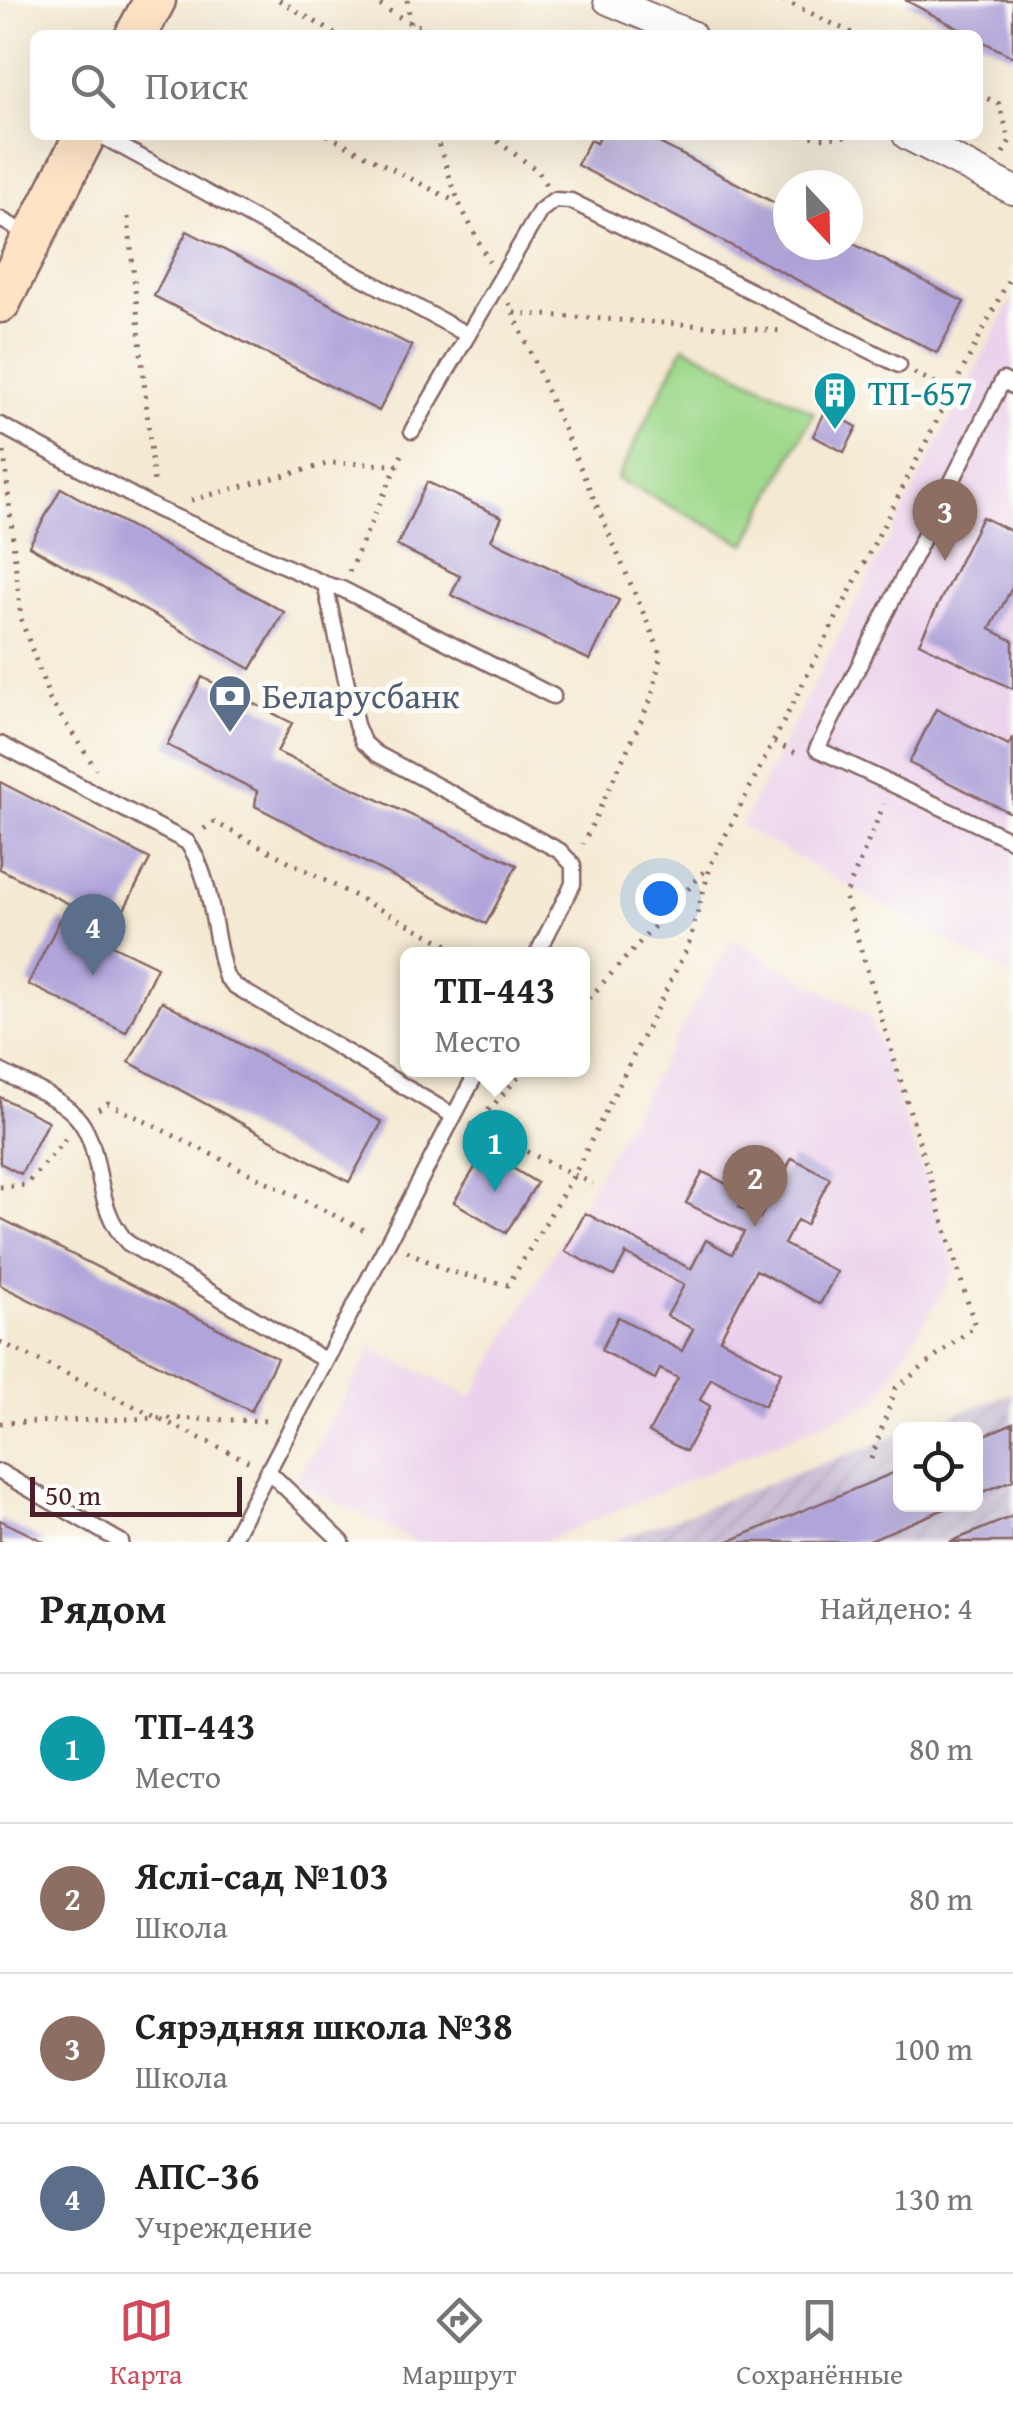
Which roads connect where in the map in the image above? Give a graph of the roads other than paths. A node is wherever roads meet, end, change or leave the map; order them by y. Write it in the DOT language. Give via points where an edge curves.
graph roads {
  1 [pos="133,0"];
  2 [pos="155,0"];
  3 [pos="616,1"];
  4 [pos="135,30"];
  5 [pos="138,30"];
  6 [pos="680,30"];
  7 [pos="81,140"];
  8 [pos="109,140"];
  9 [pos="917,140"];
  10 [pos="1013,190"];
  11 [pos="16,228"];
  12 [pos="0,302"];
  13 [pos="468,335"];
  14 [pos="899,366"];
  15 [pos="1013,386"];
  16 [pos="0,426"];
  17 [pos="412,431"];
  18 [pos="325,584"];
  19 [pos="553,696"];
  20 [pos="0,744"];
  21 [pos="1013,841"];
  22 [pos="541,947"];
  23 [pos="0,1071"];
  24 [pos="474,1077"];
  25 [pos="454,1116"];
  26 [pos="326,1361"];
  27 [pos="268,1470"];
  28 [pos="0,1472"];
  29 [pos="121,1542"];
  30 [pos="231,1542"];
  31 [pos="342,1542"];
  1 -- 4 [label="main road"];
  2 -- 5 [label="main road"];
  3 -- 6 [label="street"];
  7 -- 11 [label="main road"];
  8 -- 13 [label="lane"];
  9 -- 10 [label="street"];
  11 -- 12 [label="main road"];
  13 -- 14 [label="lane" via="540,212 554,200 571,201"];
  13 -- 17 [label="lane"];
  15 -- 21 [label="lane" via="1004,380 817,748"];
  16 -- 18 [label="lane" via="157,509"];
  18 -- 19 [label="lane"];
  18 -- 22 [label="lane" via="364,742 560,851 573,865 573,884"];
  20 -- 25 [label="lane" via="187,842 202,873 226,977"];
  23 -- 26 [label="lane" via="80,1121 108,1215 128,1243"];
  24 -- 25 [label="lane"];
  25 -- 26 [label="lane"];
  26 -- 27 [label="lane"];
  27 -- 30 [label="lane"];
  27 -- 31 [label="lane"];
  28 -- 29 [label="lane"];
}
